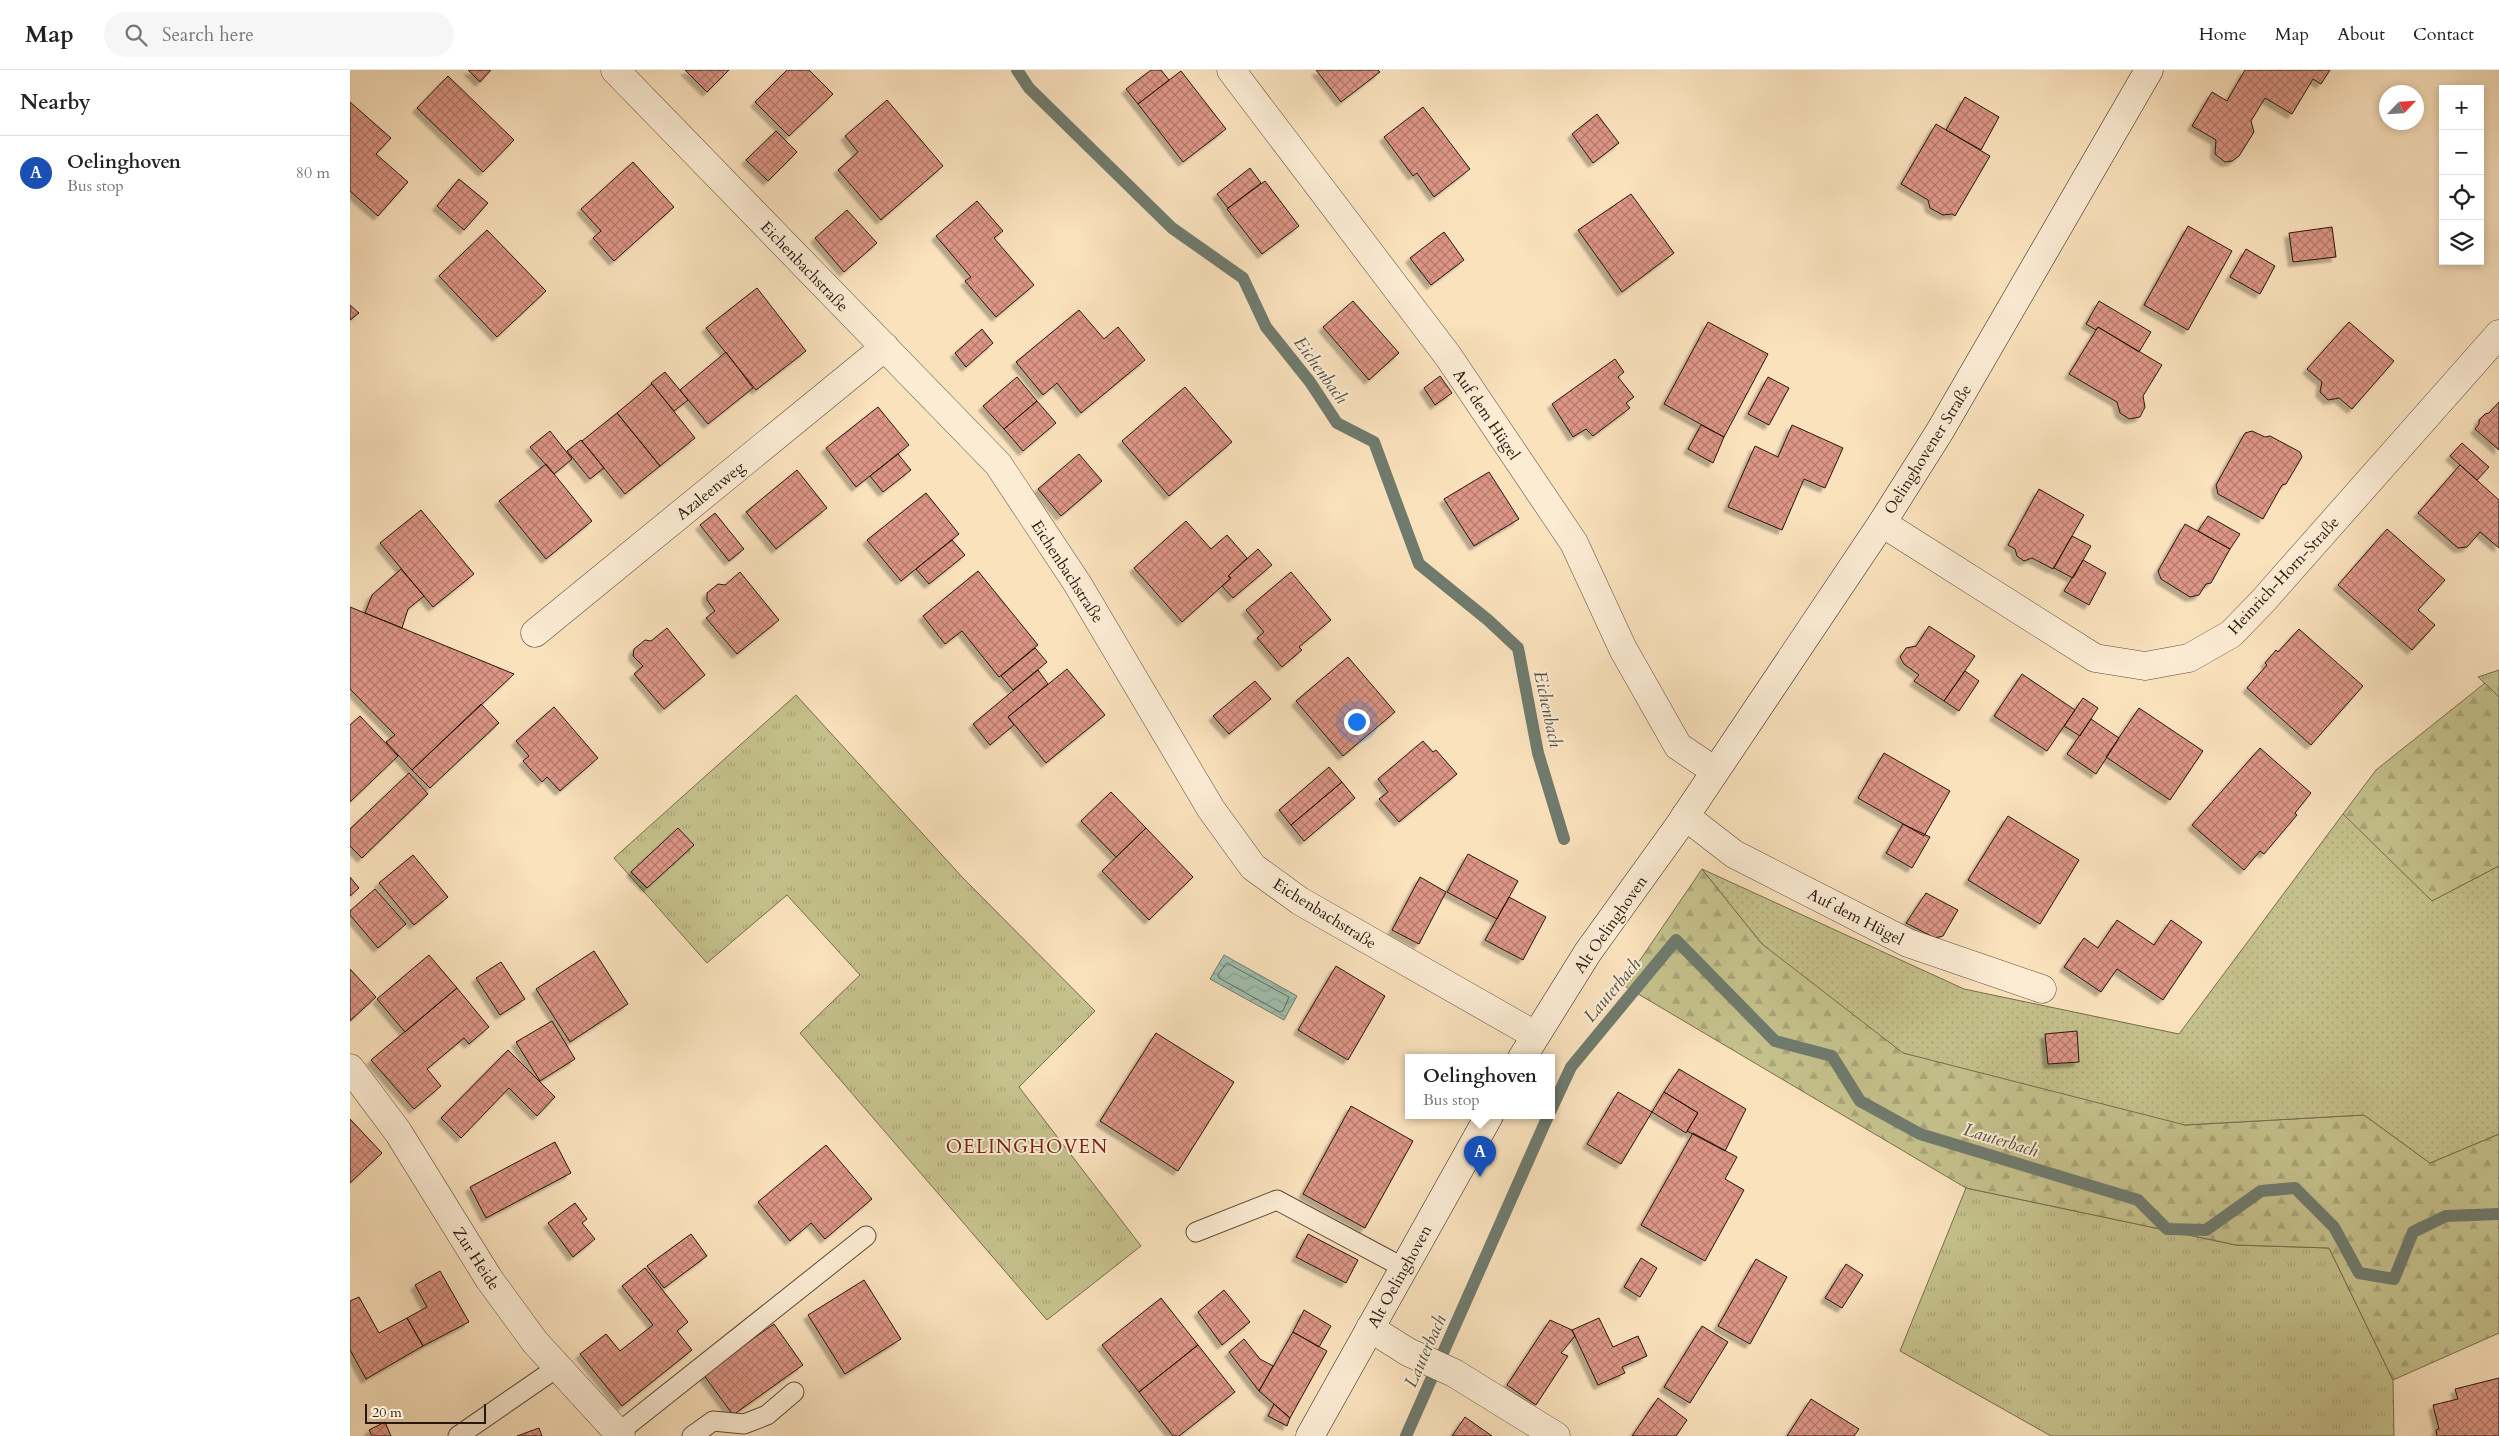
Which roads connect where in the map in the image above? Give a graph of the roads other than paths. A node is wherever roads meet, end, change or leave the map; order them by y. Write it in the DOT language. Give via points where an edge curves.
graph roads {
  1 [pos="615,70"];
  2 [pos="1232,70"];
  3 [pos="2149,70"];
  4 [pos="2499,334"];
  5 [pos="885,347"];
  6 [pos="1882,523"];
  7 [pos="535,633"];
  8 [pos="1715,771"];
  9 [pos="1685,816"];
  10 [pos="2042,989"];
  11 [pos="1535,1035"];
  12 [pos="1524,1054"];
  13 [pos="350,1068"];
  14 [pos="1487,1119"];
  15 [pos="1196,1232"];
  16 [pos="866,1236"];
  17 [pos="1404,1268"];
  18 [pos="1370,1328"];
  19 [pos="558,1368"];
  20 [pos="794,1392"];
  21 [pos="619,1434"];
  22 [pos="458,1436"];
  23 [pos="692,1436"];
  24 [pos="1310,1436"];
  25 [pos="1556,1436"];
  1 -- 5 [label="street, Eichenbachstraße"];
  2 -- 8 [label="street, Auf dem Hügel" via="1448,356 1574,543 1623,649 1678,746"];
  3 -- 6 [label="street, Oelinghovener Straße" via="1940,431"];
  4 -- 6 [label="street, Heinrich-Horn-Straße" via="2263,602 2231,634 2189,658 2145,666 2095,658"];
  5 -- 7 [label="street, Azaleenweg"];
  5 -- 11 [label="street, Eichenbachstraße" via="998,464 1077,583 1211,809 1253,867 1300,901"];
  6 -- 8 [label="street, Oelinghovener Straße"];
  8 -- 9 [label="street, Oelinghovener Straße"];
  9 -- 10 [label="street, Auf dem Hügel" via="1734,854 1908,943"];
  9 -- 11 [label="street, Alt Oelinghoven" via="1588,952"];
  11 -- 12 [label="street, Alt Oelinghoven"];
  13 -- 19 [label="street, Zur Heide" via="398,1132 489,1279 534,1342"];
  14 -- 17 [label="street, Alt Oelinghoven"];
  15 -- 17 [label="lane" via="1277,1200"];
  16 -- 21 [label="lane"];
  17 -- 18 [label="street, Alt Oelinghoven"];
  18 -- 24 [label="street, Alt Oelinghoven"];
  18 -- 25 [label="street" via="1408,1352 1454,1373"];
  19 -- 21 [label="street, Zur Heide"];
  19 -- 22 [label="lane"];
  20 -- 23 [label="lane" via="766,1414 744,1424 713,1421"];
}
